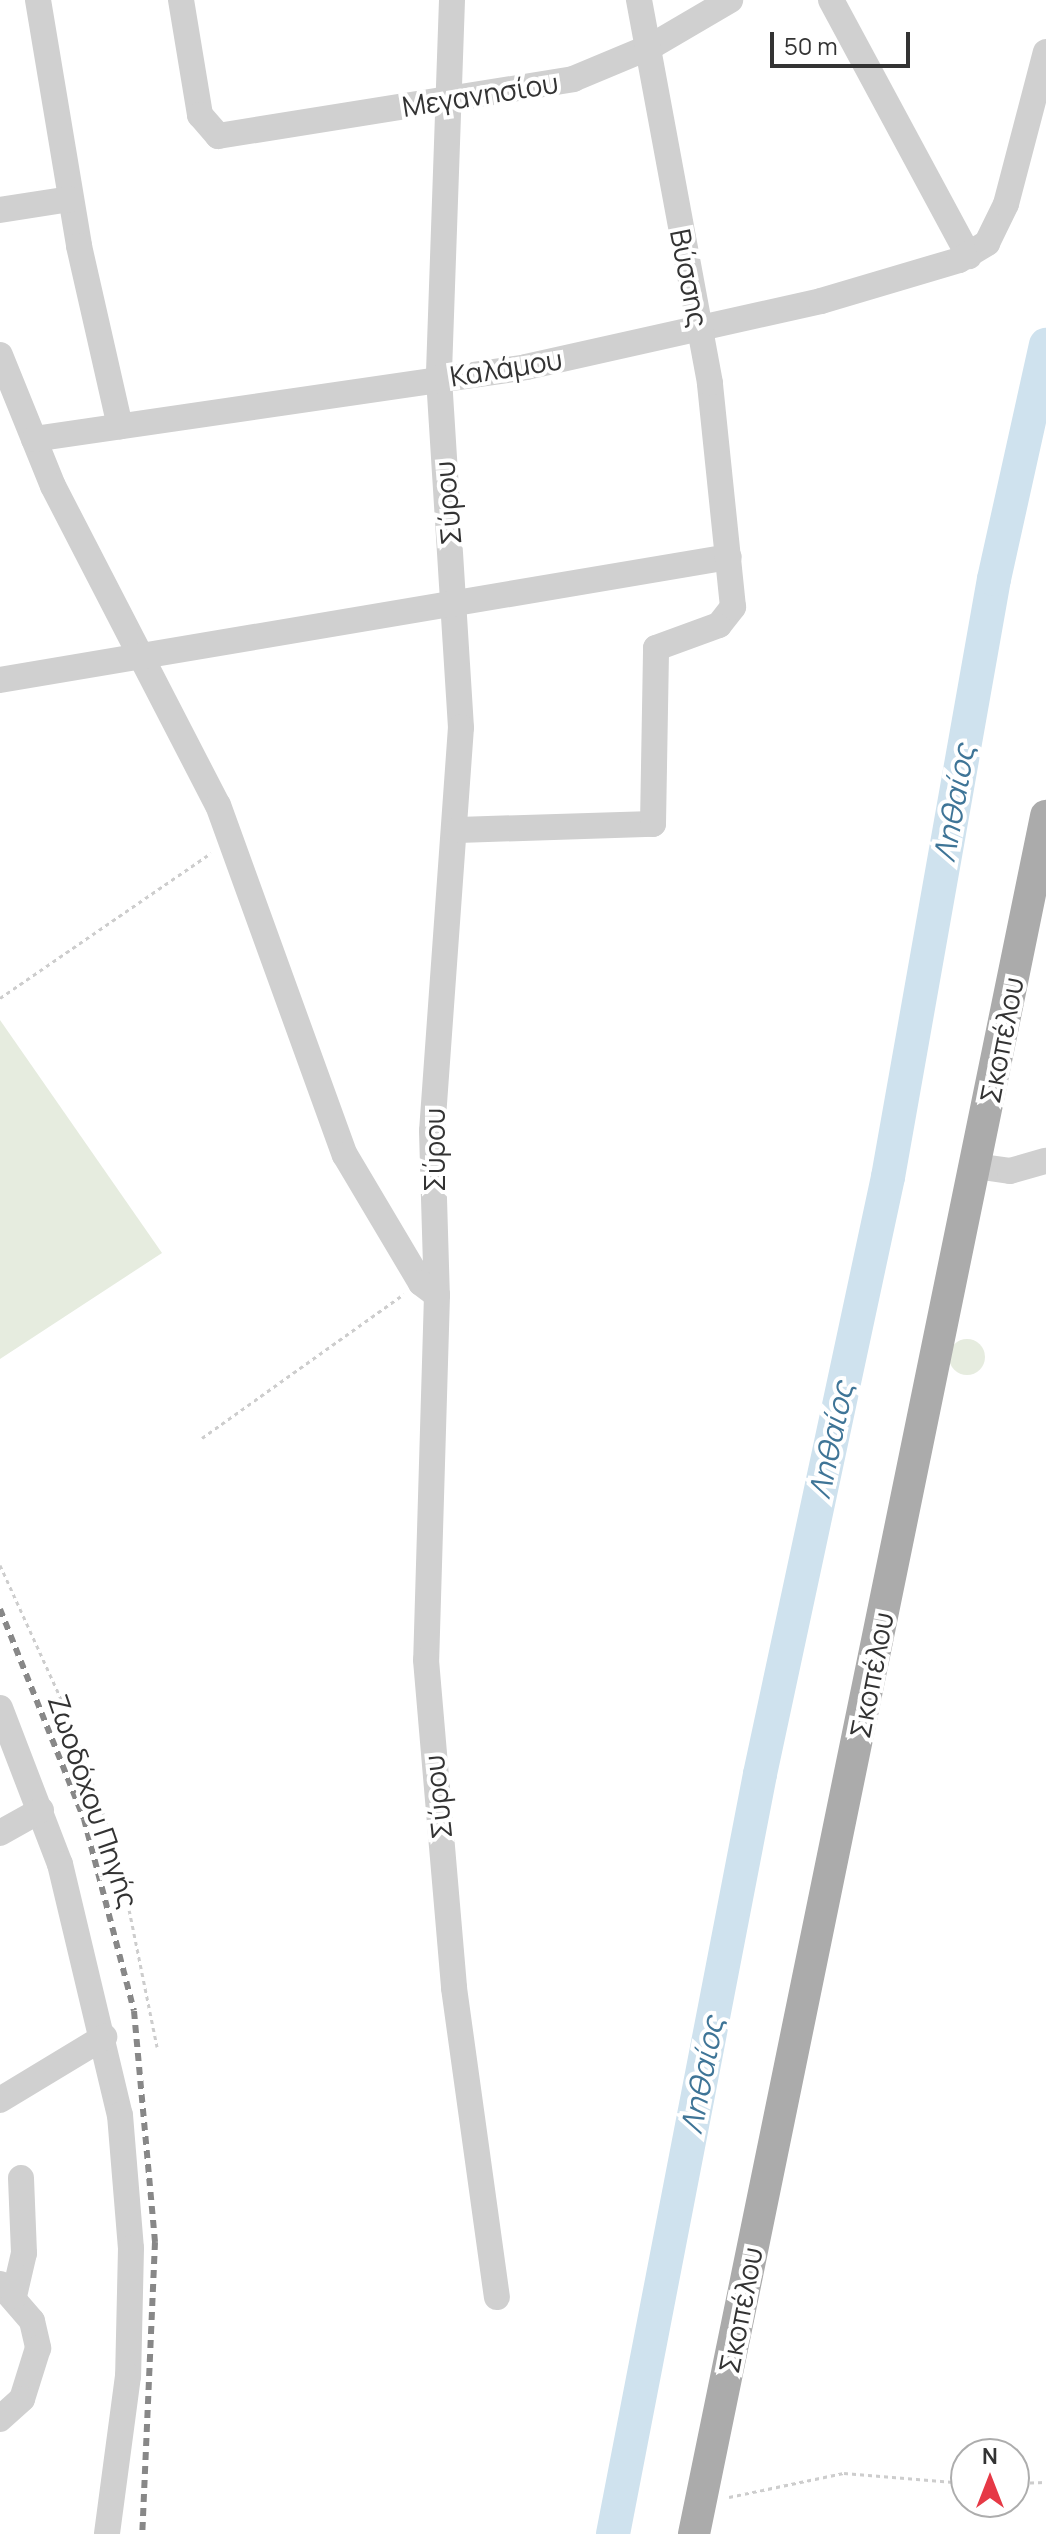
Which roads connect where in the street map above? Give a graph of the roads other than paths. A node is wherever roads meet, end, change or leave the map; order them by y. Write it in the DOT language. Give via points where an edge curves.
graph roads {
  1 [pos="38,0"];
  2 [pos="181,0"];
  3 [pos="452,0"];
  4 [pos="639,0"];
  5 [pos="730,0"];
  6 [pos="831,0"];
  7 [pos="650,47"];
  8 [pos="1046,52"];
  9 [pos="452,99"];
  10 [pos="70,199"];
  11 [pos="0,210"];
  12 [pos="969,256"];
  13 [pos="700,329"];
  14 [pos="0,355"];
  15 [pos="439,378"];
  16 [pos="120,426"];
  17 [pos="34,439"];
  18 [pos="729,557"];
  19 [pos="457,604"];
  20 [pos="141,657"];
  21 [pos="0,680"];
  22 [pos="1046,816"];
  23 [pos="458,830"];
  24 [pos="1046,1161"];
  25 [pos="975,1166"];
  26 [pos="429,1289"];
  27 [pos="0,1708"];
  28 [pos="41,1810"];
  29 [pos="0,1833"];
  30 [pos="104,2037"];
  31 [pos="0,2100"];
  32 [pos="21,2178"];
  33 [pos="7,2290"];
  34 [pos="497,2297"];
  35 [pos="0,2419"];
  36 [pos="107,2534"];
  37 [pos="694,2534"];
  1 -- 10 [label="street"];
  2 -- 9 [label="street, Μεγανησίου" via="200,115 213,135"];
  3 -- 9 [label="street, Σύρου"];
  4 -- 7 [label="street, Βύσσης"];
  5 -- 7 [label="street, Μεγανησίου"];
  6 -- 12 [label="street"];
  7 -- 9 [label="street, Μεγανησίου" via="573,79"];
  7 -- 13 [label="street, Βύσσης"];
  8 -- 12 [label="street" via="1006,204 987,243"];
  9 -- 15 [label="street, Σύρου"];
  10 -- 11 [label="street"];
  10 -- 16 [label="street"];
  12 -- 13 [label="street, Καλάμου"];
  13 -- 15 [label="street, Καλάμου"];
  13 -- 18 [label="street, Βύσσης"];
  14 -- 17 [label="street"];
  15 -- 16 [label="street, Καλάμου"];
  15 -- 19 [label="street, Σύρου"];
  16 -- 17 [label="street, Καλάμου"];
  17 -- 20 [label="street"];
  18 -- 19 [label="street"];
  18 -- 23 [label="street, Βύσσης" via="729,618 656,648 653,824"];
  19 -- 20 [label="street"];
  19 -- 23 [label="street, Σύρου"];
  20 -- 21 [label="street"];
  20 -- 26 [label="street" via="231,839 345,1155"];
  22 -- 25 [label="main road, Σκοπέλου"];
  23 -- 26 [label="street, Σύρου" via="432,1131"];
  24 -- 25 [label="street" via="1010,1171"];
  25 -- 37 [label="main road, Σκοπέλου"];
  26 -- 34 [label="street, Σύρου" via="429,1718 454,1988"];
  27 -- 28 [label="street"];
  28 -- 29 [label="street"];
  28 -- 30 [label="street"];
  30 -- 31 [label="street"];
  30 -- 36 [label="street" via="120,2115 131,2248 127,2388"];
  32 -- 33 [label="street" via="24,2253"];
  33 -- 35 [label="street" via="32,2321 38,2348 22,2399"];
}
